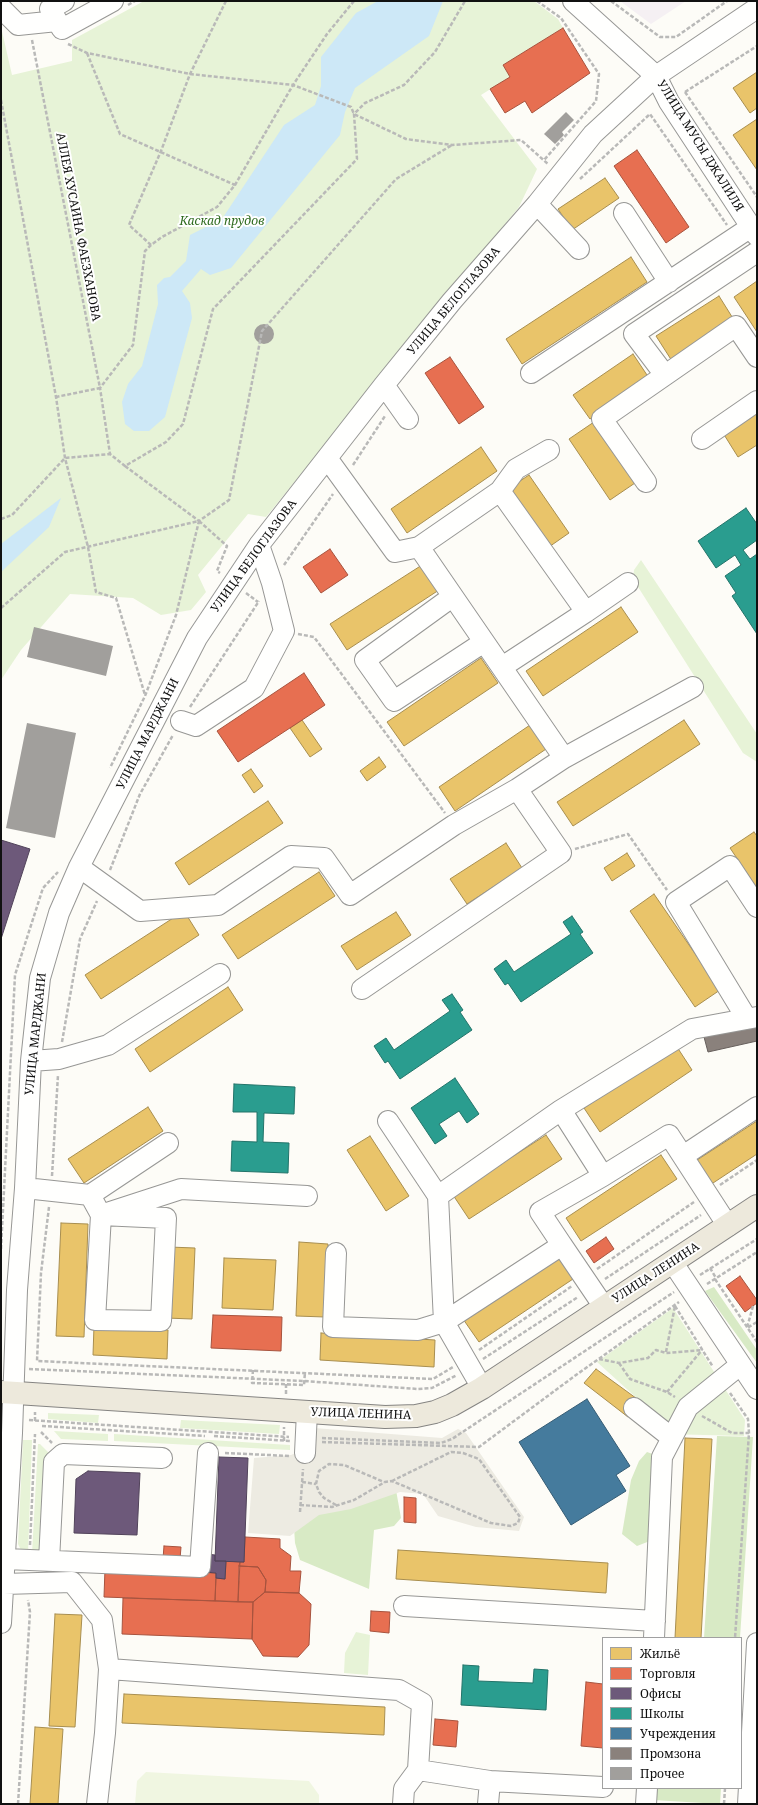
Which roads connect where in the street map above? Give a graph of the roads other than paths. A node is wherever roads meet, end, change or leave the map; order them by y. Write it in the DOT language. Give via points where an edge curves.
graph roads {
  1 [pos="64,1"];
  2 [pos="113,1"];
  3 [pos="573,1"];
  4 [pos="1,8"];
  5 [pos="757,8"];
  6 [pos="57,21"];
  7 [pos="656,76"];
  8 [pos="537,204"];
  9 [pos="624,213"];
  10 [pos="748,234"];
  11 [pos="579,249"];
  12 [pos="757,252"];
  13 [pos="669,282"];
  14 [pos="757,357"];
  15 [pos="531,373"];
  16 [pos="665,375"];
  17 [pos="384,385"];
  18 [pos="757,401"];
  19 [pos="408,420"];
  20 [pos="702,439"];
  21 [pos="549,450"];
  22 [pos="327,458"];
  23 [pos="646,482"];
  24 [pos="500,491"];
  25 [pos="259,545"];
  26 [pos="419,547"];
  27 [pos="628,583"];
  28 [pos="452,597"];
  29 [pos="586,612"];
  30 [pos="197,638"];
  31 [pos="484,642"];
  32 [pos="502,667"];
  33 [pos="694,687"];
  34 [pos="181,721"];
  35 [pos="564,758"];
  36 [pos="517,789"];
  37 [pos="79,867"];
  38 [pos="757,907"];
  39 [pos="220,974"];
  40 [pos="362,989"];
  41 [pos="752,1018"];
  42 [pos="31,1061"];
  43 [pos="757,1107"];
  44 [pos="561,1110"];
  45 [pos="388,1121"];
  46 [pos="168,1143"];
  47 [pos="682,1156"];
  48 [pos="603,1176"];
  49 [pos="25,1188"];
  50 [pos="90,1195"];
  51 [pos="307,1196"];
  52 [pos="438,1196"];
  53 [pos="757,1206"];
  54 [pos="101,1215"];
  55 [pos="728,1226"];
  56 [pos="562,1245"];
  57 [pos="336,1253"];
  58 [pos="673,1263"];
  59 [pos="9,1290"];
  60 [pos="604,1307"];
  61 [pos="444,1322"];
  62 [pos="740,1365"];
  63 [pos="482,1388"];
  64 [pos="757,1389"];
  65 [pos="7,1392"];
  66 [pos="634,1408"];
  67 [pos="307,1412"];
  68 [pos="672,1438"];
  69 [pos="305,1449"];
  70 [pos="208,1453"];
  71 [pos="162,1458"];
  72 [pos="6,1559"];
  73 [pos="49,1561"];
  74 [pos="4,1584"];
  75 [pos="404,1606"];
  76 [pos="1,1614"];
  77 [pos="654,1629"];
  78 [pos="757,1643"];
  79 [pos="109,1669"];
  80 [pos="746,1765"];
  81 [pos="418,1770"];
  82 [pos="490,1781"];
  83 [pos="602,1786"];
  84 [pos="647,1789"];
  85 [pos="577,1795"];
  86 [pos="97,1804"];
  87 [pos="403,1804"];
  88 [pos="488,1804"];
  89 [pos="646,1804"];
  90 [pos="748,1804"];
  1 -- 6 [label="street" via="50,9"];
  2 -- 6 [label="street" via="62,29"];
  3 -- 7 [label="street"];
  4 -- 6 [label="street" via="18,25"];
  5 -- 7 [label="street, УЛИЦА БЕЛОГЛАЗОВА"];
  7 -- 8 [label="street, УЛИЦА БЕЛОГЛАЗОВА" via="592,134"];
  7 -- 10 [label="street, УЛИЦА МУСЫ ДЖАЛИЛЯ" via="677,97"];
  8 -- 11 [label="street"];
  8 -- 17 [label="street, УЛИЦА БЕЛОГЛАЗОВА" via="452,301"];
  9 -- 13 [label="street"];
  10 -- 13 [label="street"];
  12 -- 16 [label="street" via="634,334"];
  13 -- 15 [label="street"];
  14 -- 16 [label="street" via="736,326"];
  16 -- 23 [label="street" via="602,419"];
  17 -- 19 [label="street"];
  17 -- 22 [label="street, УЛИЦА БЕЛОГЛАЗОВА"];
  18 -- 20 [label="street"];
  21 -- 24 [label="street" via="516,469"];
  22 -- 25 [label="street, УЛИЦА БЕЛОГЛАЗОВА"];
  22 -- 26 [label="street" via="395,552"];
  24 -- 26 [label="street"];
  24 -- 29 [label="street"];
  25 -- 30 [label="street, УЛИЦА БЕЛОГЛАЗОВА"];
  25 -- 34 [label="street" via="284,631 254,688 196,726"];
  26 -- 28 [label="street"];
  27 -- 29 [label="street"];
  28 -- 31 [label="street"];
  28 -- 31 [label="street" via="365,660 394,701"];
  29 -- 32 [label="street"];
  30 -- 37 [label="street, УЛИЦА МАРДЖАНИ"];
  31 -- 32 [label="street"];
  32 -- 35 [label="street"];
  33 -- 35 [label="street"];
  35 -- 36 [label="street"];
  36 -- 37 [label="street" via="454,825 350,895 324,858 291,856 218,905 140,910"];
  36 -- 40 [label="street" via="561,853"];
  37 -- 42 [label="street, УЛИЦА МАРДЖАНИ" via="59,913 40,978"];
  38 -- 41 [label="street" via="730,866 676,902"];
  39 -- 42 [label="street" via="108,1045 59,1059"];
  41 -- 44 [label="street" via="692,1029"];
  42 -- 49 [label="street, УЛИЦА МАРДЖАНИ"];
  43 -- 47 [label="street"];
  44 -- 48 [label="street"];
  44 -- 52 [label="street"];
  45 -- 52 [label="street"];
  46 -- 50 [label="street"];
  47 -- 48 [label="street" via="669,1135"];
  47 -- 55 [label="street"];
  48 -- 56 [label="street" via="540,1212"];
  49 -- 50 [label="street"];
  49 -- 59 [label="street, УЛИЦА МАРДЖАНИ"];
  50 -- 54 [label="street"];
  51 -- 54 [label="street" via="181,1189"];
  52 -- 61 [label="street"];
  53 -- 55 [label="main road, УЛИЦА ЛЕНИНА"];
  54 -- 54 [label="street" via="166,1218 162,1321 95,1320"];
  55 -- 58 [label="main road, УЛИЦА ЛЕНИНА"];
  56 -- 60 [label="street"];
  56 -- 61 [label="street"];
  57 -- 61 [label="street" via="333,1327 418,1330"];
  58 -- 60 [label="main road, УЛИЦА ЛЕНИНА"];
  58 -- 62 [label="street"];
  59 -- 65 [label="street, УЛИЦА МАРДЖАНИ"];
  60 -- 63 [label="main road, УЛИЦА ЛЕНИНА"];
  61 -- 63 [label="street"];
  62 -- 64 [label="street"];
  62 -- 68 [label="street" via="688,1407"];
  63 -- 67 [label="main road, УЛИЦА ЛЕНИНА" via="452,1405 416,1416 385,1417"];
  65 -- 67 [label="main road, УЛИЦА ЛЕНИНА"];
  65 -- 72 [label="street, УЛИЦА МАРДЖАНИ"];
  66 -- 68 [label="street"];
  67 -- 69 [label="street"];
  68 -- 77 [label="street" via="662,1457"];
  70 -- 73 [label="street" via="200,1567"];
  71 -- 73 [label="street" via="63,1454 54,1462"];
  72 -- 73 [label="street"];
  72 -- 74 [label="street, УЛИЦА МАРДЖАНИ"];
  74 -- 76 [label="street, УЛИЦА МАРДЖАНИ"];
  74 -- 79 [label="street" via="72,1582 102,1620"];
  75 -- 77 [label="street"];
  78 -- 80 [label="street"];
  79 -- 81 [label="street" via="399,1690 422,1703"];
  79 -- 86 [label="street"];
  80 -- 90 [label="street"];
  81 -- 82 [label="street"];
  81 -- 87 [label="street" via="404,1789"];
  82 -- 85 [label="street"];
  82 -- 88 [label="street"];
  83 -- 85 [label="street"];
  84 -- 89 [label="street"];
}
